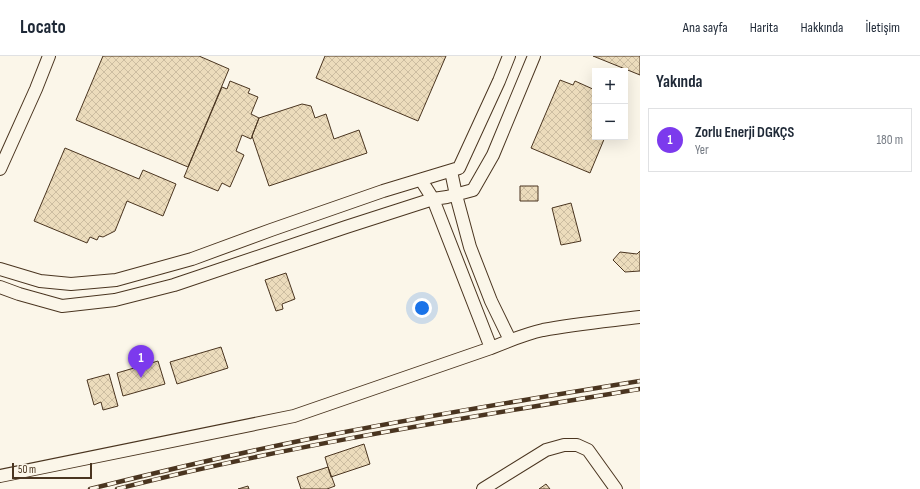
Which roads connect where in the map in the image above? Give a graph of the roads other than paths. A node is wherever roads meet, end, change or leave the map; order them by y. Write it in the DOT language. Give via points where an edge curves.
graph roads {
  1 [pos="49,56"];
  2 [pos="509,56"];
  3 [pos="534,56"];
  4 [pos="0,169"];
  5 [pos="451,171"];
  6 [pos="421,180"];
  7 [pos="456,195"];
  8 [pos="433,199"];
  9 [pos="0,269"];
  10 [pos="0,287"];
  11 [pos="640,317"];
  12 [pos="608,320"];
  13 [pos="640,322"];
  14 [pos="510,340"];
  15 [pos="491,348"];
  16 [pos="0,476"];
  17 [pos="483,489"];
  18 [pos="616,489"];
  1 -- 4 [label="street"];
  2 -- 5 [label="street" via="459,168"];
  3 -- 7 [label="street" via="493,155 472,190"];
  5 -- 6 [label="street"];
  5 -- 7 [label="street"];
  6 -- 8 [label="street"];
  6 -- 9 [label="street" via="293,222 192,259 116,280 71,284 40,282"];
  7 -- 8 [label="street"];
  7 -- 14 [label="street" via="470,247 491,301"];
  8 -- 10 [label="street" via="174,285 115,300 62,306"];
  8 -- 15 [label="street"];
  11 -- 12 [label="street"];
  12 -- 13 [label="street"];
  12 -- 14 [label="street" via="542,330"];
  14 -- 15 [label="street"];
  15 -- 16 [label="street" via="294,416"];
  17 -- 18 [label="street" via="546,450 564,445 577,445 588,450"];
}
